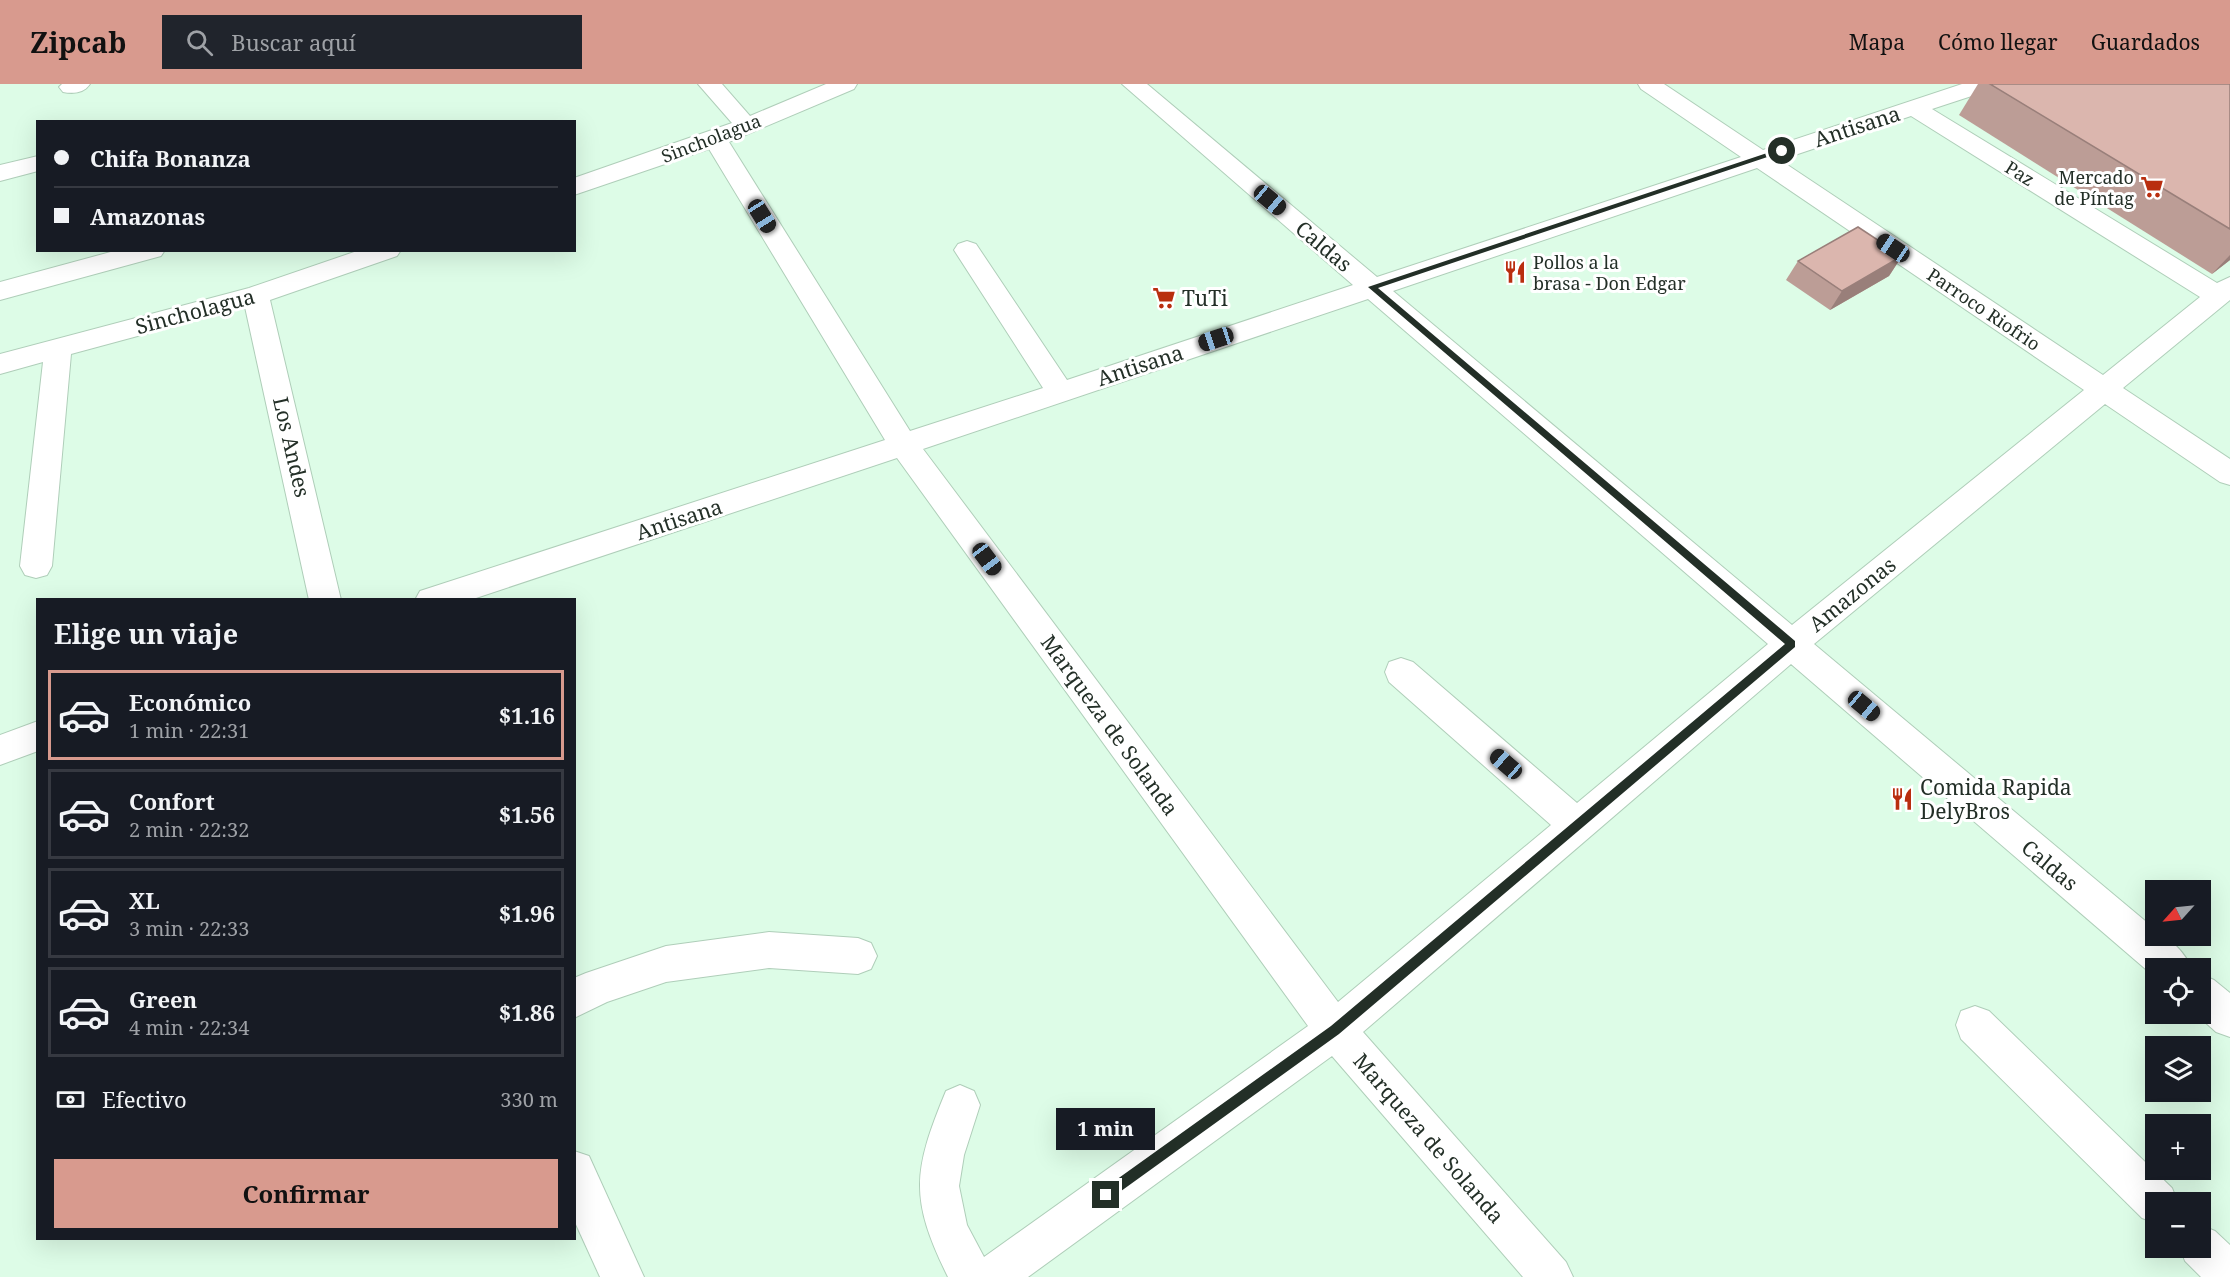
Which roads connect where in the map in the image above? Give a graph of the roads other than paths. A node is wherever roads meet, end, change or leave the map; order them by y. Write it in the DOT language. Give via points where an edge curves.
graph roads {
  1 [pos="708,84"];
  2 [pos="846,84"];
  3 [pos="1133,84"];
  4 [pos="1649,84"];
  5 [pos="1985,84"];
  6 [pos="1914,108"];
  7 [pos="747,126"];
  8 [pos="715,139"];
  9 [pos="1760,158"];
  10 [pos="36,164"];
  11 [pos="0,173"];
  12 [pos="576,186"];
  13 [pos="967,250"];
  14 [pos="145,252"];
  15 [pos="382,252"];
  16 [pos="1372,287"];
  17 [pos="0,291"];
  18 [pos="2224,291"];
  19 [pos="256,295"];
  20 [pos="58,348"];
  21 [pos="0,364"];
  22 [pos="2104,389"];
  23 [pos="1060,391"];
  24 [pos="904,446"];
  25 [pos="2230,474"];
  26 [pos="36,566"];
  27 [pos="325,598"];
  28 [pos="436,598"];
  29 [pos="1791,644"];
  30 [pos="1401,672"];
  31 [pos="36,737"];
  32 [pos="0,750"];
  33 [pos="1577,826"];
  34 [pos="858,956"];
  35 [pos="2160,958"];
  36 [pos="576,998"];
  37 [pos="2211,1002"];
  38 [pos="2230,1018"];
  39 [pos="1975,1025"];
  40 [pos="1335,1030"];
  41 [pos="960,1105"];
  42 [pos="576,1175"];
  43 [pos="2146,1192"];
  44 [pos="2211,1257"];
  45 [pos="2230,1275"];
  46 [pos="622,1277"];
  47 [pos="972,1277"];
  48 [pos="992,1277"];
  49 [pos="1551,1277"];
  1 -- 7 [label="street"];
  2 -- 7 [label="street, Sincholagua"];
  3 -- 16 [label="street, Caldas"];
  4 -- 9 [label="street, Parroco Riofrio"];
  5 -- 6 [label="street, Antisana"];
  6 -- 9 [label="street, Antisana"];
  6 -- 18 [label="street, Paz"];
  7 -- 8 [label="street, Sincholagua"];
  8 -- 12 [label="street, Sincholagua"];
  8 -- 24 [label="street, Marqueza de Solanda"];
  9 -- 16 [label="street, Antisana"];
  9 -- 22 [label="street, Parroco Riofrio"];
  10 -- 11 [label="street"];
  13 -- 23 [label="street"];
  14 -- 17 [label="street"];
  15 -- 19 [label="street, Sincholagua"];
  16 -- 23 [label="street, Antisana"];
  16 -- 29 [label="street, Caldas"];
  18 -- 22 [label="street, Amazonas"];
  19 -- 20 [label="street, Sincholagua"];
  19 -- 27 [label="street, Los Andes"];
  20 -- 21 [label="street, Sincholagua"];
  20 -- 26 [label="street"];
  22 -- 25 [label="street, Parroco Riofrio"];
  22 -- 29 [label="street, Amazonas"];
  23 -- 24 [label="street, Antisana"];
  24 -- 28 [label="street, Antisana"];
  24 -- 40 [label="street, Marqueza de Solanda"];
  29 -- 33 [label="street, Amazonas"];
  29 -- 35 [label="street, Caldas"];
  30 -- 33 [label="street"];
  31 -- 32 [label="street"];
  33 -- 40 [label="street, Amazonas"];
  34 -- 36 [label="street" via="769,950 666,964 599,986"];
  37 -- 38 [label="street"];
  39 -- 43 [label="street"];
  40 -- 48 [label="street, Amazonas"];
  40 -- 49 [label="street, Marqueza de Solanda"];
  41 -- 47 [label="street" via="940,1173 940,1199 947,1228"];
  42 -- 46 [label="street"];
  44 -- 45 [label="street"];
}
